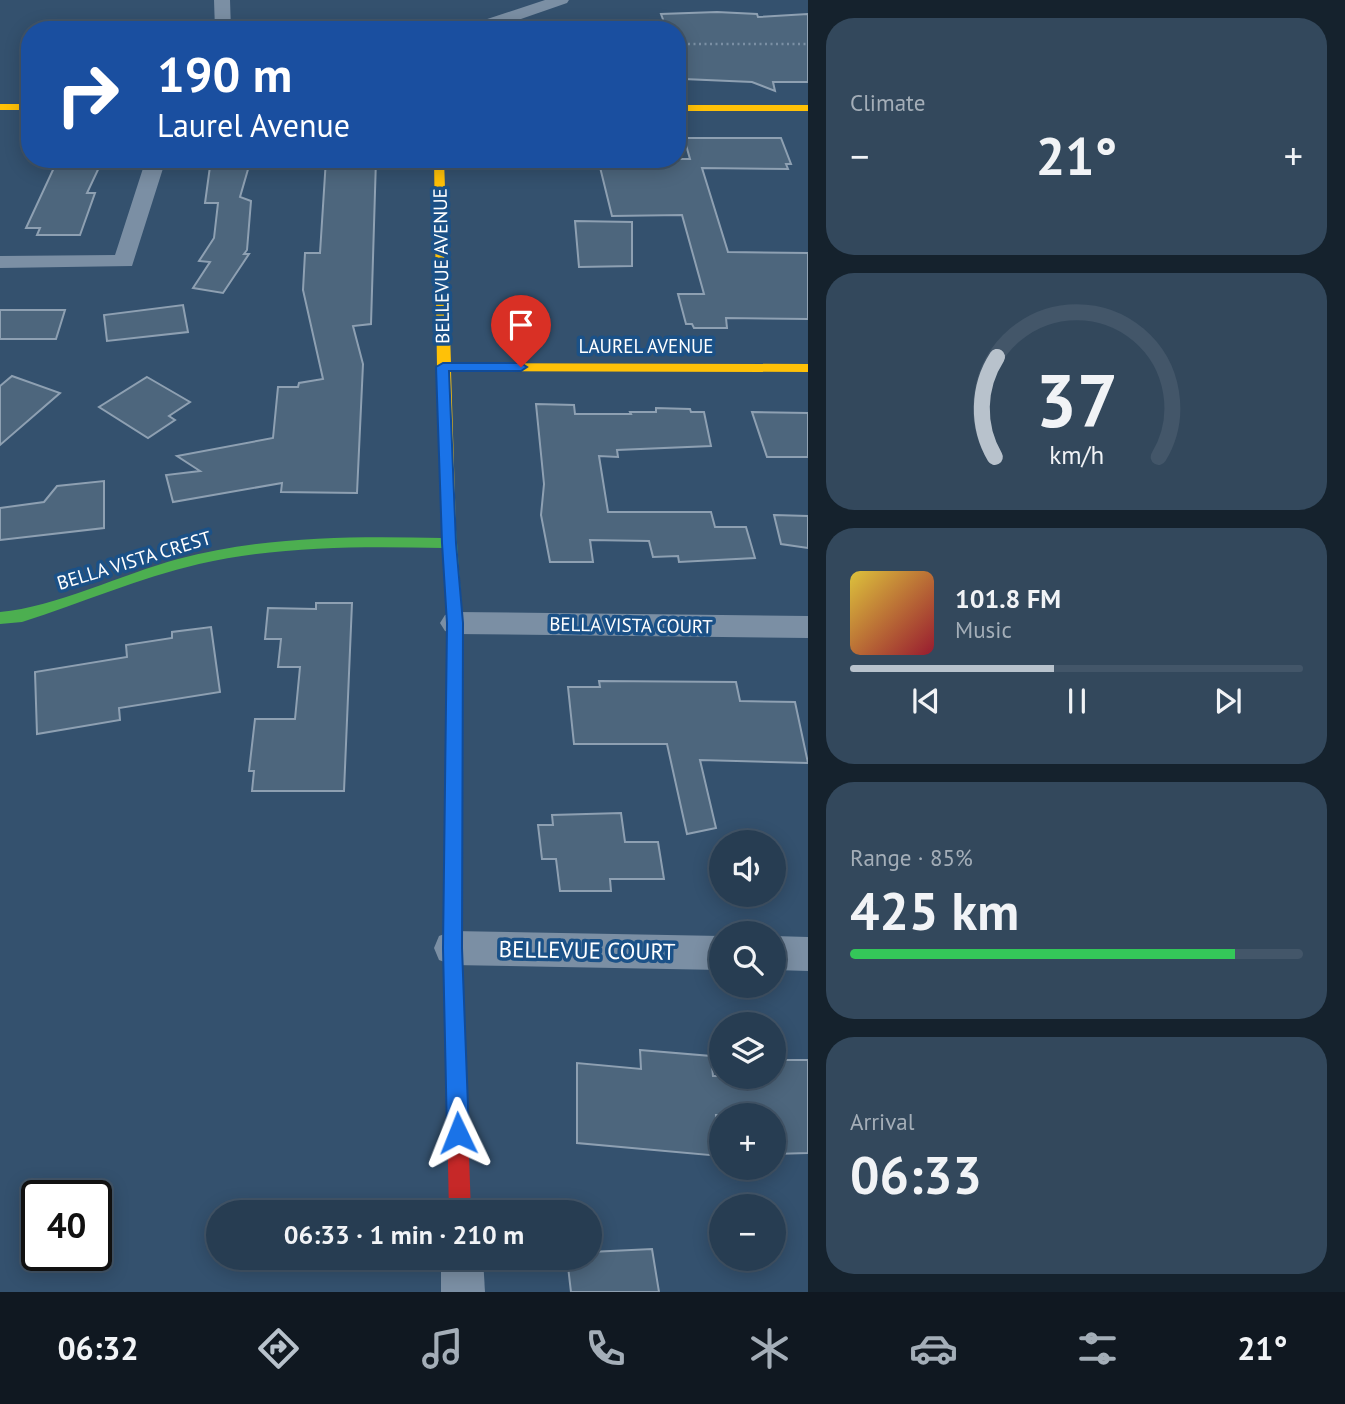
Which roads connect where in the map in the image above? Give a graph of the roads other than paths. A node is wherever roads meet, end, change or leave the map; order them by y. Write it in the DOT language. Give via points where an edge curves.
graph roads {
  1 [pos="222,0"];
  2 [pos="561,0"];
  3 [pos="223,21"];
  4 [pos="499,21"];
  5 [pos="0,107"];
  6 [pos="21,107"];
  7 [pos="686,108"];
  8 [pos="808,108"];
  9 [pos="153,168"];
  10 [pos="439,168"];
  11 [pos="0,262"];
  12 [pos="443,367"];
  13 [pos="808,368"];
  14 [pos="449,543"];
  15 [pos="0,618"];
  16 [pos="455,623"];
  17 [pos="808,627"];
  18 [pos="452,948"];
  19 [pos="709,953"];
  20 [pos="786,953"];
  21 [pos="808,954"];
  22 [pos="460,1200"];
  23 [pos="462,1270"];
  24 [pos="463,1292"];
  1 -- 3 [label="street"];
  2 -- 4 [label="street"];
  5 -- 6 [label="street"];
  7 -- 8 [label="street"];
  9 -- 11 [label="street" via="124,261"];
  10 -- 12 [label="street, BELLEVUE AVENUE"];
  12 -- 13 [label="street, LAUREL AVENUE"];
  12 -- 14 [label="street, BELLEVUE AVENUE"];
  14 -- 15 [label="street, BELLA VISTA CREST" via="282,545 199,559 22,616"];
  14 -- 16 [label="street, BELLEVUE AVENUE"];
  16 -- 17 [label="street, BELLA VISTA COURT"];
  16 -- 18 [label="street, BELLEVUE AVENUE"];
  18 -- 19 [label="street, BELLEVUE COURT"];
  18 -- 22 [label="street, BELLEVUE AVENUE"];
  20 -- 21 [label="street"];
  23 -- 24 [label="street"];
}
